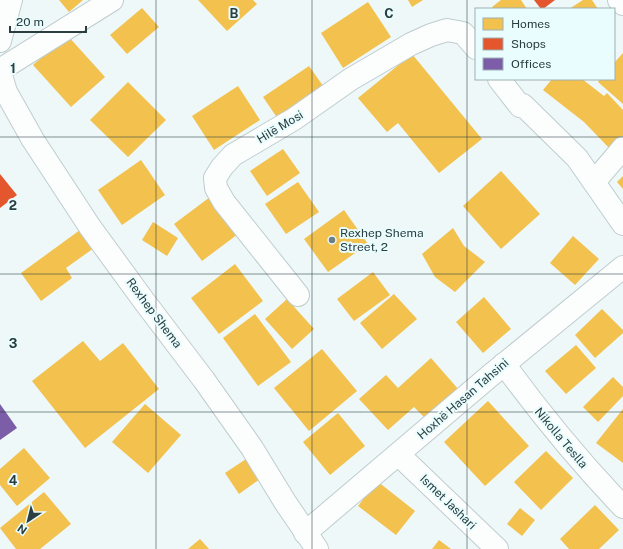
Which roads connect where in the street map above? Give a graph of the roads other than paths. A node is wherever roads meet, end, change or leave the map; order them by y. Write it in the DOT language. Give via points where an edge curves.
graph roads {
  1 [pos="11,0"];
  2 [pos="112,0"];
  3 [pos="619,0"];
  4 [pos="623,4"];
  5 [pos="0,41"];
  6 [pos="475,47"];
  7 [pos="0,71"];
  8 [pos="500,80"];
  9 [pos="623,148"];
  10 [pos="594,181"];
  11 [pos="623,224"];
  12 [pos="623,267"];
  13 [pos="298,294"];
  14 [pos="504,364"];
  15 [pos="399,455"];
  16 [pos="623,507"];
  17 [pos="311,541"];
  18 [pos="497,549"];
  1 -- 5 [label="street"];
  2 -- 7 [label="street"];
  3 -- 4 [label="street"];
  6 -- 13 [label="street, Hilë Mosi" via="463,33 447,30 411,44 351,79 294,119 233,154 222,167 215,178 216,188 224,202"];
  7 -- 17 [label="street, Rexhep Shema" via="6,92 33,140 82,214 252,448"];
  8 -- 10 [label="street" via="520,106 523,105 577,158"];
  9 -- 10 [label="street"];
  10 -- 11 [label="street"];
  12 -- 14 [label="street, Hoxhë Hasan Tahsini"];
  14 -- 15 [label="street, Hoxhë Hasan Tahsini"];
  14 -- 16 [label="street, Nikolla Teslla" via="540,415"];
  15 -- 17 [label="street, Hoxhë Hasan Tahsini"];
  15 -- 18 [label="street, Ismet Jashari"];
}
